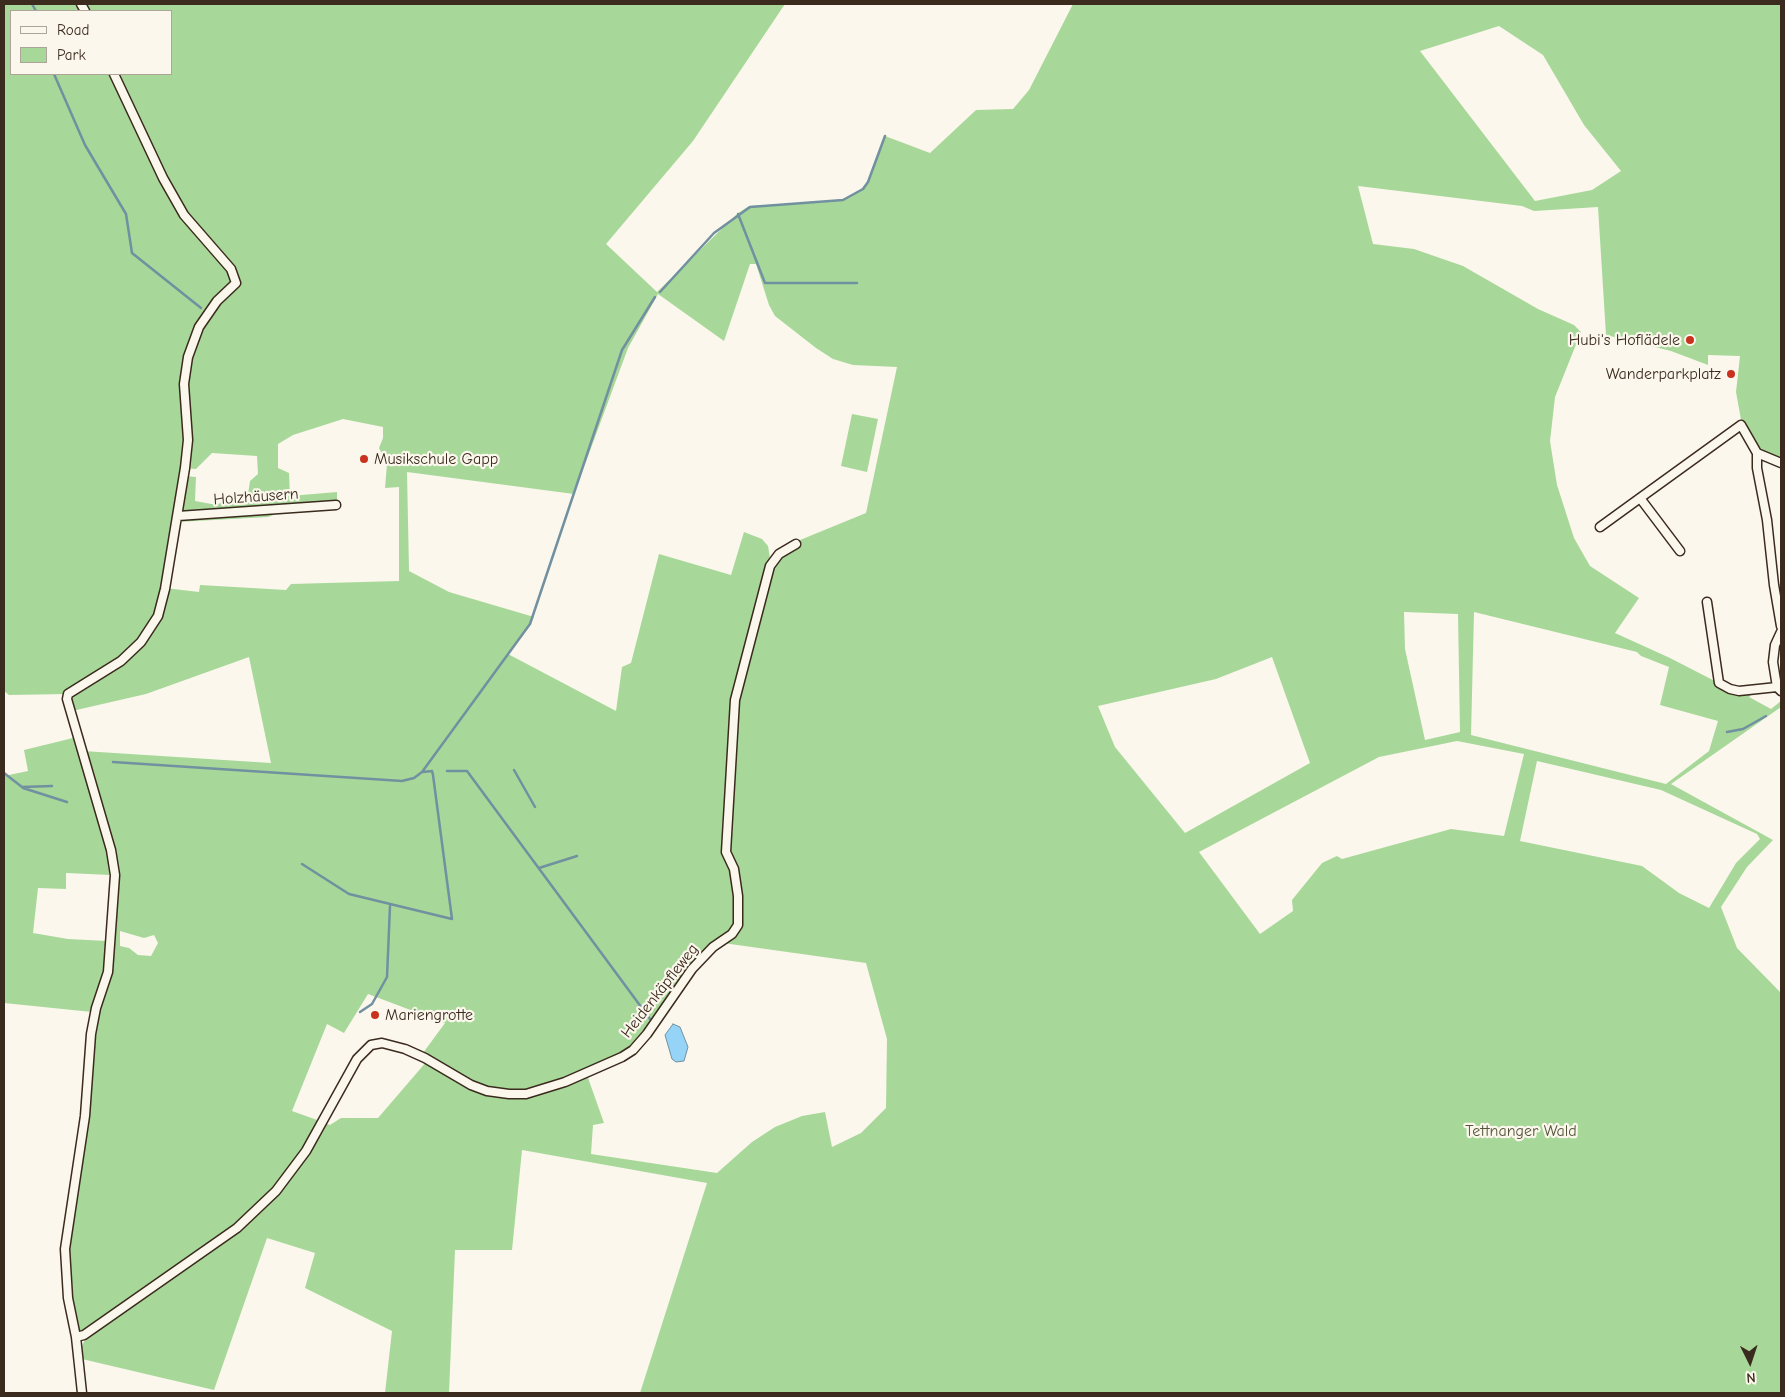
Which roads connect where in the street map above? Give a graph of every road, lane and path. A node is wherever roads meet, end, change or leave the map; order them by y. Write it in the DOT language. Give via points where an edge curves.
graph roads {
  1 [pos="114,75"];
  2 [pos="1756,453"];
  3 [pos="1781,463"];
  4 [pos="1640,498"];
  5 [pos="336,505"];
  6 [pos="178,516"];
  7 [pos="1600,527"];
  8 [pos="796,544"];
  9 [pos="1680,551"];
  10 [pos="1707,602"];
  11 [pos="1781,626"];
  12 [pos="1781,632"];
  13 [pos="1779,689"];
  14 [pos="76,1337"];
  15 [pos="82,1393"];
  1 -- 6 [label="street" via="167,185 184,214 231,269 236,283 217,301 199,327 188,357 184,384 188,440"];
  2 -- 3 [label="street"];
  2 -- 4 [label="street" via="1742,425"];
  2 -- 11 [label="street"];
  4 -- 7 [label="street"];
  4 -- 9 [label="street"];
  5 -- 6 [label="street, Holzhäusern"];
  6 -- 14 [label="street" via="158,616 141,642 121,661 68,694 67,699 111,850 115,875 108,972 91,1034 86,1116 65,1249 68,1298"];
  8 -- 14 [label="street, Heidenkäpfleweg" via="778,554 770,566 735,700 726,852 734,869 738,925 692,969 633,1050 622,1058 565,1082 526,1094 499,1094 479,1088 394,1045 376,1043 366,1049 347,1076 306,1151 276,1191 237,1228 84,1335"];
  10 -- 13 [label="street" via="1719,683 1739,691"];
  12 -- 13 [label="street" via="1773,662"];
  14 -- 15 [label="street"];
}
